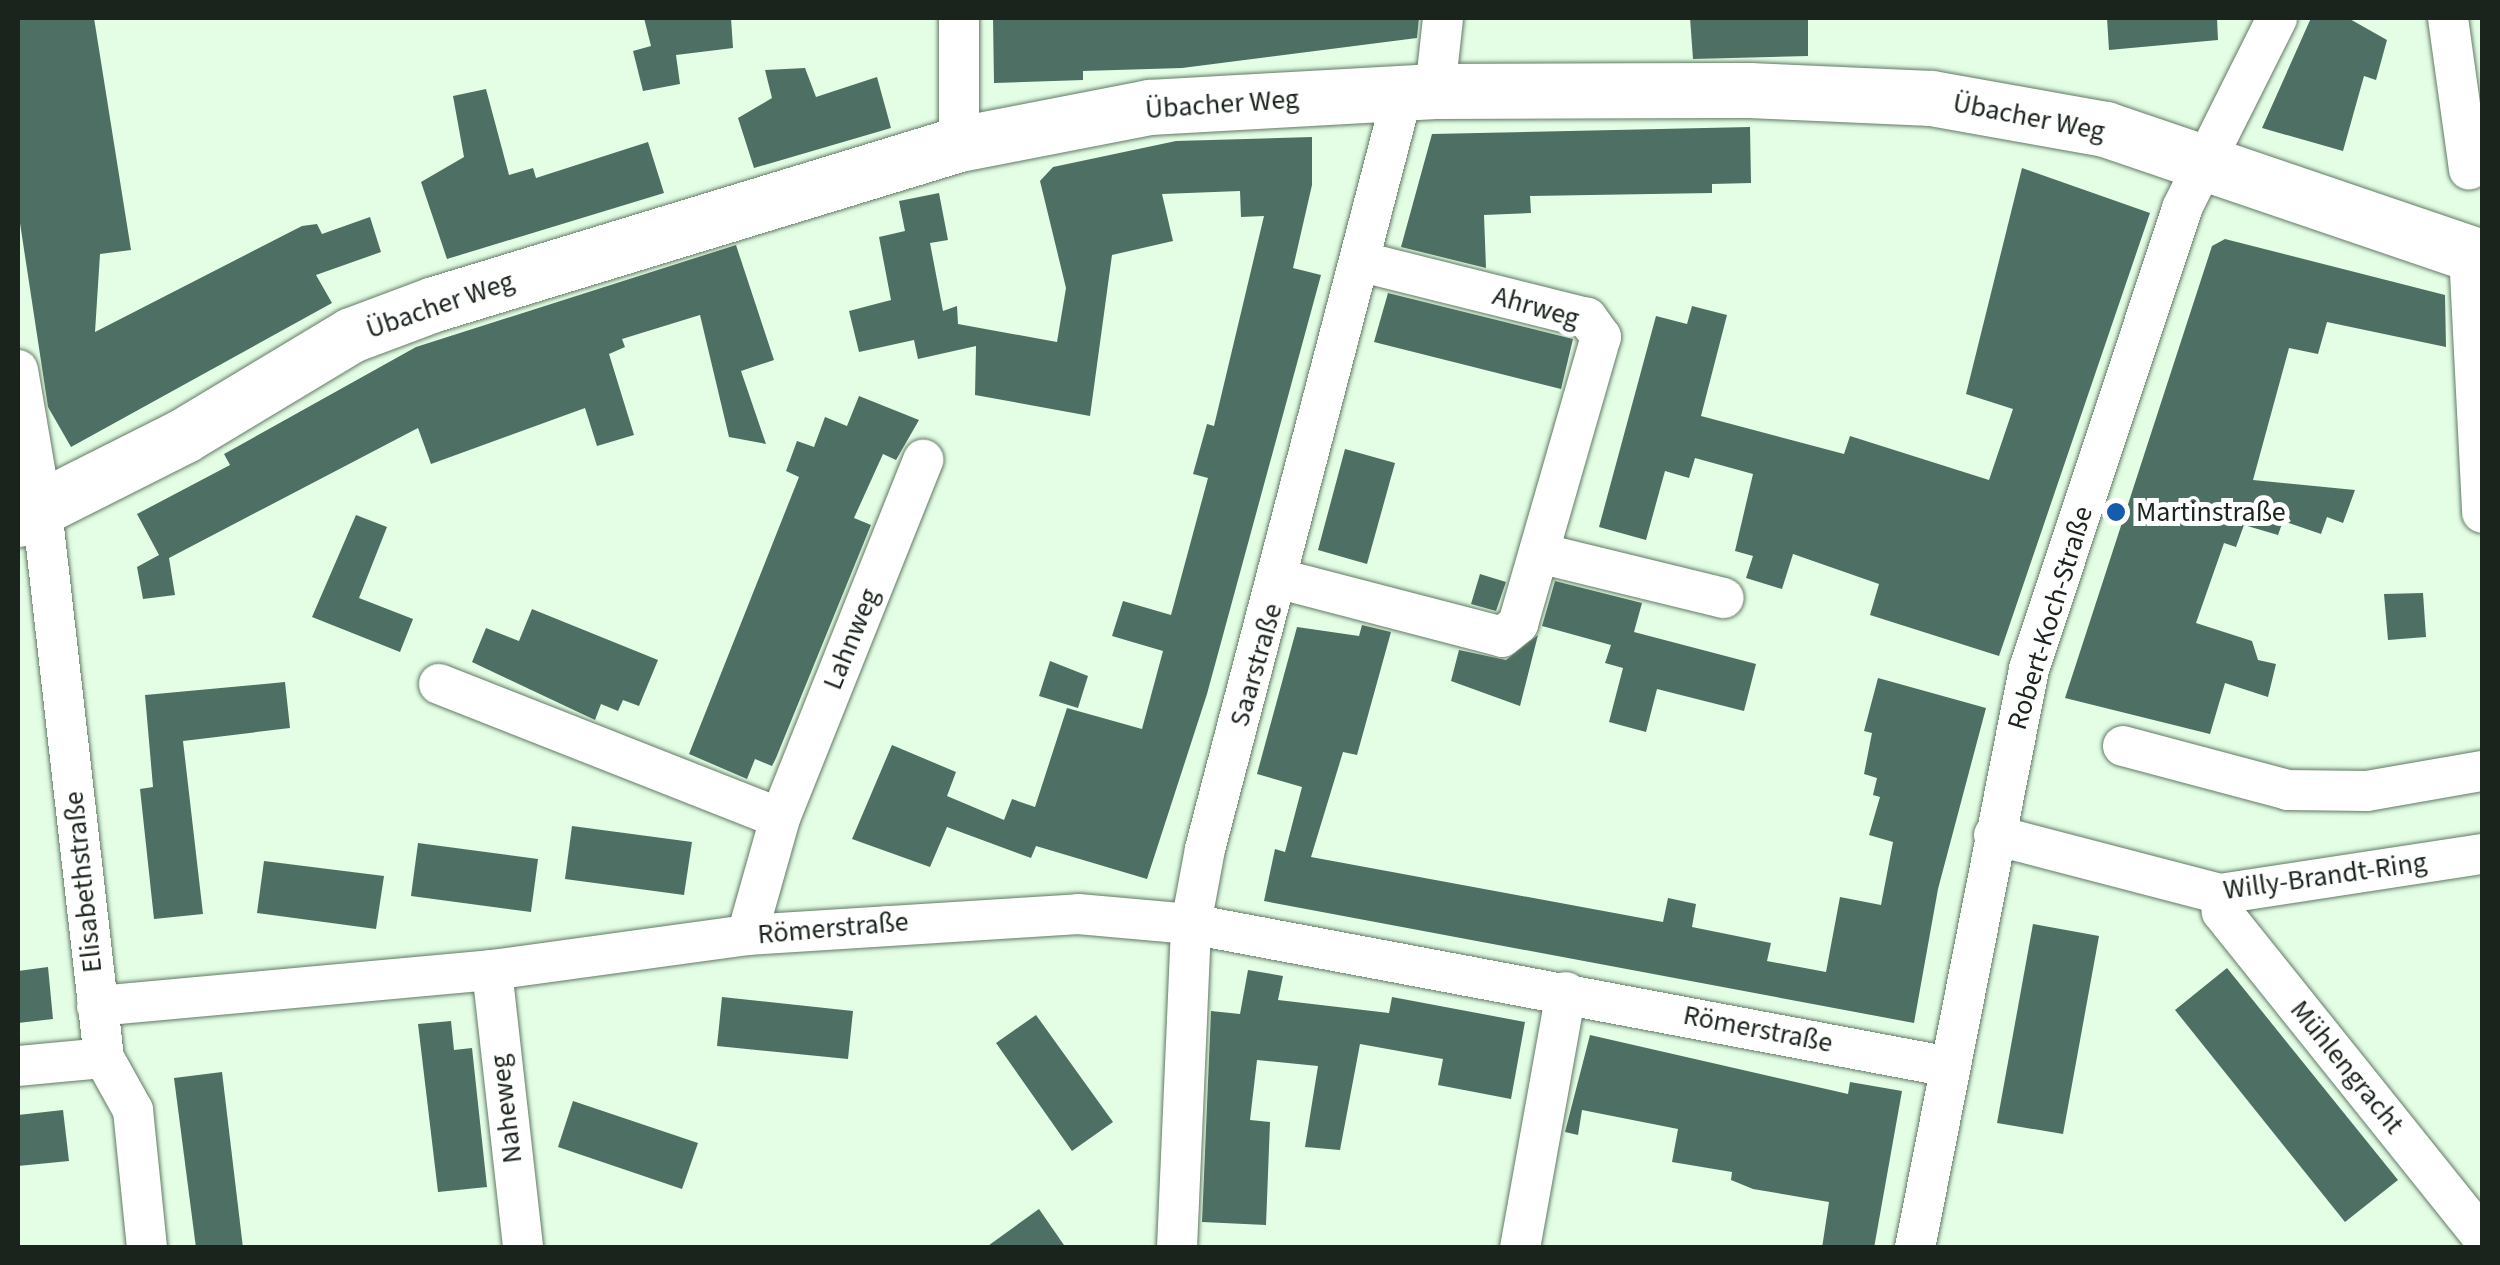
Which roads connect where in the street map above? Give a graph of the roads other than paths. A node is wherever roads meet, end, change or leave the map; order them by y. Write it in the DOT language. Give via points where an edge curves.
graph roads {
  1 [pos="959,18"];
  2 [pos="1443,18"];
  3 [pos="2277,18"];
  4 [pos="2448,18"];
  5 [pos="1419,92"];
  6 [pos="959,144"];
  7 [pos="2201,163"];
  8 [pos="2468,170"];
  9 [pos="2476,255"];
  10 [pos="1363,262"];
  11 [pos="18,370"];
  12 [pos="923,460"];
  13 [pos="2482,512"];
  14 [pos="30,514"];
  15 [pos="1539,553"];
  16 [pos="1280,579"];
  17 [pos="1724,598"];
  18 [pos="439,684"];
  19 [pos="2124,746"];
  20 [pos="2482,771"];
  21 [pos="780,818"];
  22 [pos="1994,834"];
  23 [pos="2482,854"];
  24 [pos="2220,894"];
  25 [pos="1191,924"];
  26 [pos="746,935"];
  27 [pos="492,970"];
  28 [pos="1566,992"];
  29 [pos="97,1006"];
  30 [pos="104,1058"];
  31 [pos="18,1066"];
  32 [pos="1950,1067"];
  33 [pos="2482,1236"];
  34 [pos="147,1248"];
  35 [pos="522,1248"];
  36 [pos="1176,1248"];
  37 [pos="1520,1248"];
  38 [pos="1914,1248"];
  1 -- 6 [label="street"];
  2 -- 5 [label="street, Saarstraße"];
  3 -- 7 [label="street, Robert-Koch-Straße"];
  4 -- 8 [label="street"];
  5 -- 6 [label="main road, Übacher Weg" via="1149,107"];
  5 -- 7 [label="main road, Übacher Weg" via="1867,92 2052,117"];
  5 -- 10 [label="street, Saarstraße"];
  6 -- 14 [label="main road, Übacher Weg" via="352,335"];
  7 -- 9 [label="main road, Übacher Weg"];
  7 -- 22 [label="street, Robert-Koch-Straße" via="2029,669"];
  9 -- 13 [label="street"];
  10 -- 15 [label="street, Ahrweg" via="1587,318 1601,336"];
  10 -- 16 [label="street, Saarstraße"];
  11 -- 14 [label="street, Elisabethstraße"];
  12 -- 21 [label="street, Lahnweg"];
  14 -- 29 [label="street, Elisabethstraße"];
  15 -- 16 [label="street, Ahrweg" via="1518,624 1502,638"];
  15 -- 17 [label="street"];
  16 -- 25 [label="street, Saarstraße"];
  18 -- 21 [label="street"];
  19 -- 20 [label="street" via="2288,790 2367,791"];
  21 -- 26 [label="street, Lahnweg"];
  22 -- 24 [label="street, Willy-Brandt-Ring"];
  22 -- 32 [label="street, Robert-Koch-Straße"];
  23 -- 24 [label="street, Willy-Brandt-Ring"];
  24 -- 33 [label="street, Mühlengracht" via="2222,912"];
  25 -- 26 [label="street, Römerstraße" via="1078,914"];
  25 -- 28 [label="street, Römerstraße"];
  25 -- 36 [label="street, Saarstraße"];
  26 -- 27 [label="street, Römerstraße"];
  27 -- 29 [label="street, Römerstraße"];
  27 -- 35 [label="street, Naheweg"];
  28 -- 32 [label="street, Römerstraße"];
  28 -- 37 [label="street"];
  29 -- 30 [label="street, Elisabethstraße"];
  30 -- 31 [label="street"];
  30 -- 34 [label="street, Elisabethstraße" via="133,1110"];
  32 -- 38 [label="street, Robert-Koch-Straße"];
}
